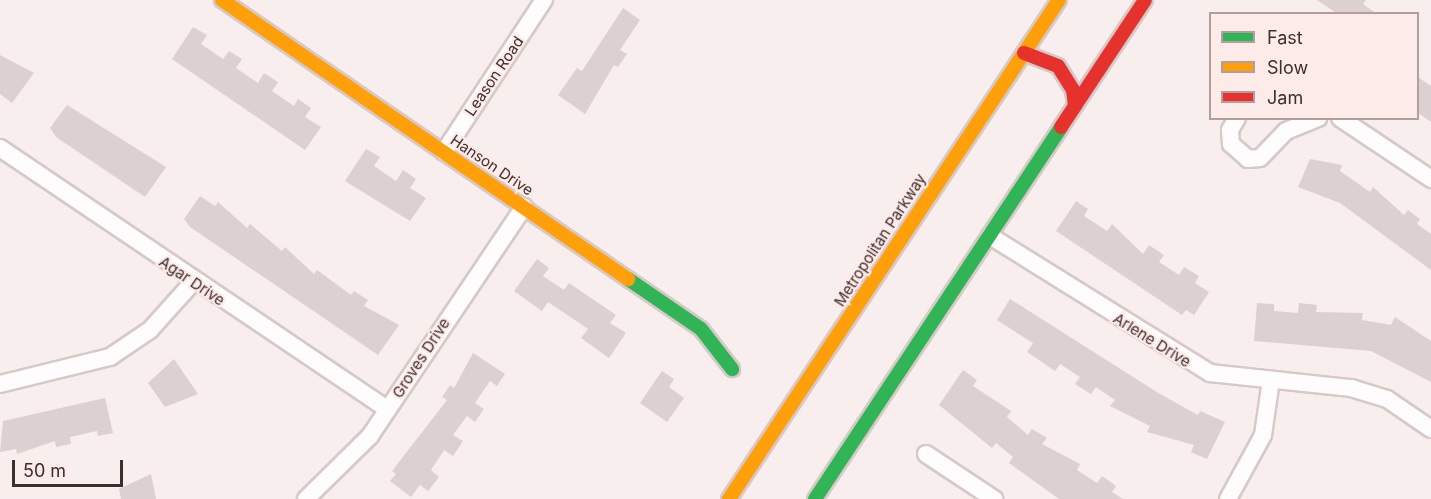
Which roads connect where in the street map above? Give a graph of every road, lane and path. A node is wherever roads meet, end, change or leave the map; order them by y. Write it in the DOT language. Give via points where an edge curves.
graph roads {
  1 [pos="222,0"];
  2 [pos="544,0"];
  3 [pos="1059,0"];
  4 [pos="1145,0"];
  5 [pos="1024,53"];
  6 [pos="1075,106"];
  7 [pos="1236,120"];
  8 [pos="1312,120"];
  9 [pos="1343,120"];
  10 [pos="0,148"];
  11 [pos="444,152"];
  12 [pos="1431,180"];
  13 [pos="524,207"];
  14 [pos="990,236"];
  15 [pos="193,282"];
  16 [pos="732,369"];
  17 [pos="1271,380"];
  18 [pos="0,384"];
  19 [pos="387,409"];
  20 [pos="1431,429"];
  21 [pos="926,454"];
  22 [pos="306,499"];
  23 [pos="729,499"];
  24 [pos="815,499"];
  25 [pos="994,499"];
  26 [pos="1228,499"];
  1 -- 11 [label="main road, Hanson Drive"];
  2 -- 11 [label="street, Leason Road"];
  3 -- 5 [label="main road, Metropolitan Parkway"];
  4 -- 6 [label="main road"];
  5 -- 6 [label="main road" via="1058,66 1073,90"];
  5 -- 23 [label="main road, Metropolitan Parkway"];
  6 -- 14 [label="main road"];
  7 -- 8 [label="street" via="1230,130 1231,144 1248,159 1260,158 1293,127"];
  9 -- 12 [label="street"];
  10 -- 15 [label="street, Agar Drive"];
  11 -- 13 [label="main road, Hanson Drive"];
  13 -- 16 [label="main road, Hanson Drive" via="701,329"];
  13 -- 19 [label="street, Groves Drive"];
  14 -- 17 [label="street, Arlene Drive" via="1186,363 1228,377"];
  14 -- 24 [label="main road"];
  15 -- 18 [label="street" via="150,330 110,357"];
  15 -- 19 [label="street, Agar Drive"];
  17 -- 20 [label="street, Arlene Drive" via="1376,395"];
  17 -- 26 [label="street" via="1263,435"];
  19 -- 22 [label="street, Groves Drive" via="346,465"];
  21 -- 25 [label="street"];
}
